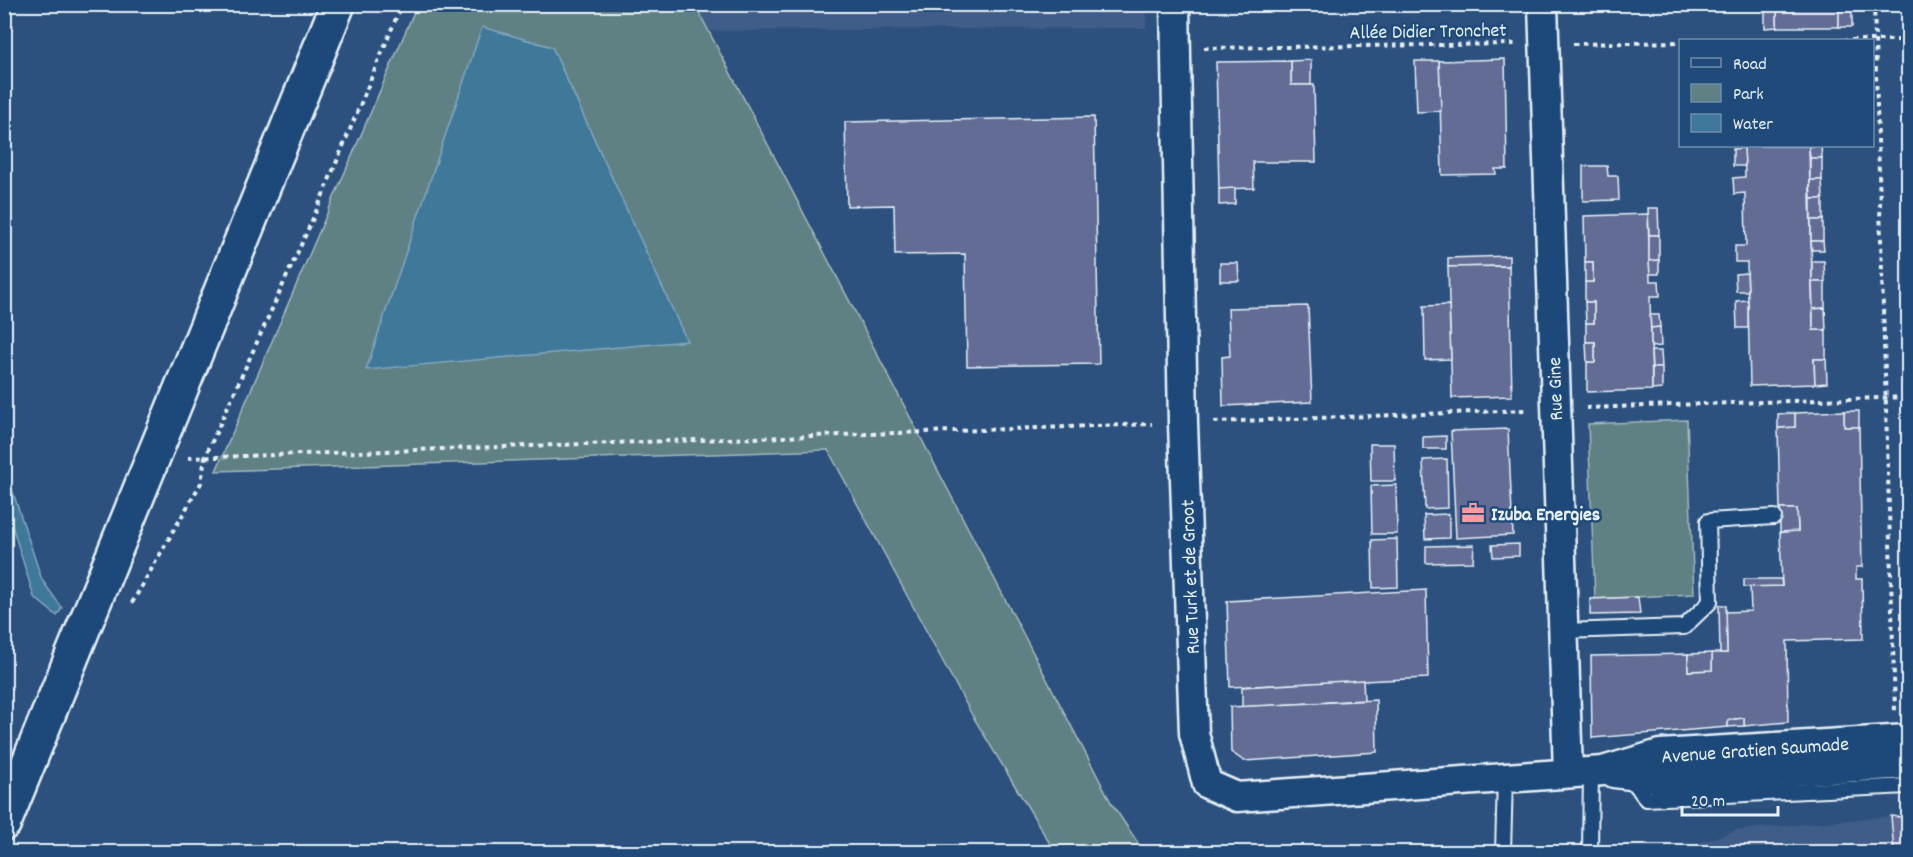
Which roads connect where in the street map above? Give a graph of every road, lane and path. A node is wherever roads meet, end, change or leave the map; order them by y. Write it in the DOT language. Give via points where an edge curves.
graph roads {
  1 [pos="338,4"];
  2 [pos="402,4"];
  3 [pos="1175,4"];
  4 [pos="1543,4"];
  5 [pos="1874,4"];
  6 [pos="1875,40"];
  7 [pos="1908,40"];
  8 [pos="1679,42"];
  9 [pos="1544,44"];
  10 [pos="1175,48"];
  11 [pos="1183,423"];
  12 [pos="205,458"];
  13 [pos="152,459"];
  14 [pos="1774,517"];
  15 [pos="128,612"];
  16 [pos="1562,631"];
  17 [pos="1904,748"];
  18 [pos="1598,773"];
  19 [pos="1505,777"];
  20 [pos="1908,786"];
  21 [pos="4,823"];
  22 [pos="1503,852"];
  23 [pos="1590,852"];
  1 -- 13 [label="street"];
  2 -- 12 [label="path" via="315,214"];
  3 -- 10 [label="street, Rue Turk et de Groot"];
  4 -- 9 [label="street, Rue Gine"];
  5 -- 6 [label="path"];
  6 -- 7 [label="path"];
  6 -- 17 [label="path"];
  8 -- 9 [label="path, Allée Didier Tronchet"];
  9 -- 10 [label="path, Allée Didier Tronchet"];
  9 -- 16 [label="street, Rue Gine"];
  10 -- 11 [label="street, Rue Turk et de Groot"];
  11 -- 12 [label="path"];
  11 -- 19 [label="street, Rue Turk et de Groot" via="1194,733 1207,784 1237,797"];
  12 -- 13 [label="path"];
  12 -- 15 [label="path" via="201,483"];
  13 -- 21 [label="street"];
  14 -- 16 [label="lane" via="1708,521 1710,602 1684,627"];
  16 -- 18 [label="street, Rue Gine"];
  17 -- 18 [label="street, Avenue Gratien Saumade" via="1660,754"];
  18 -- 19 [label="street, Rue Turk et de Groot"];
  18 -- 20 [label="lane" via="1646,799"];
  18 -- 23 [label="lane"];
  19 -- 22 [label="lane"];
}
